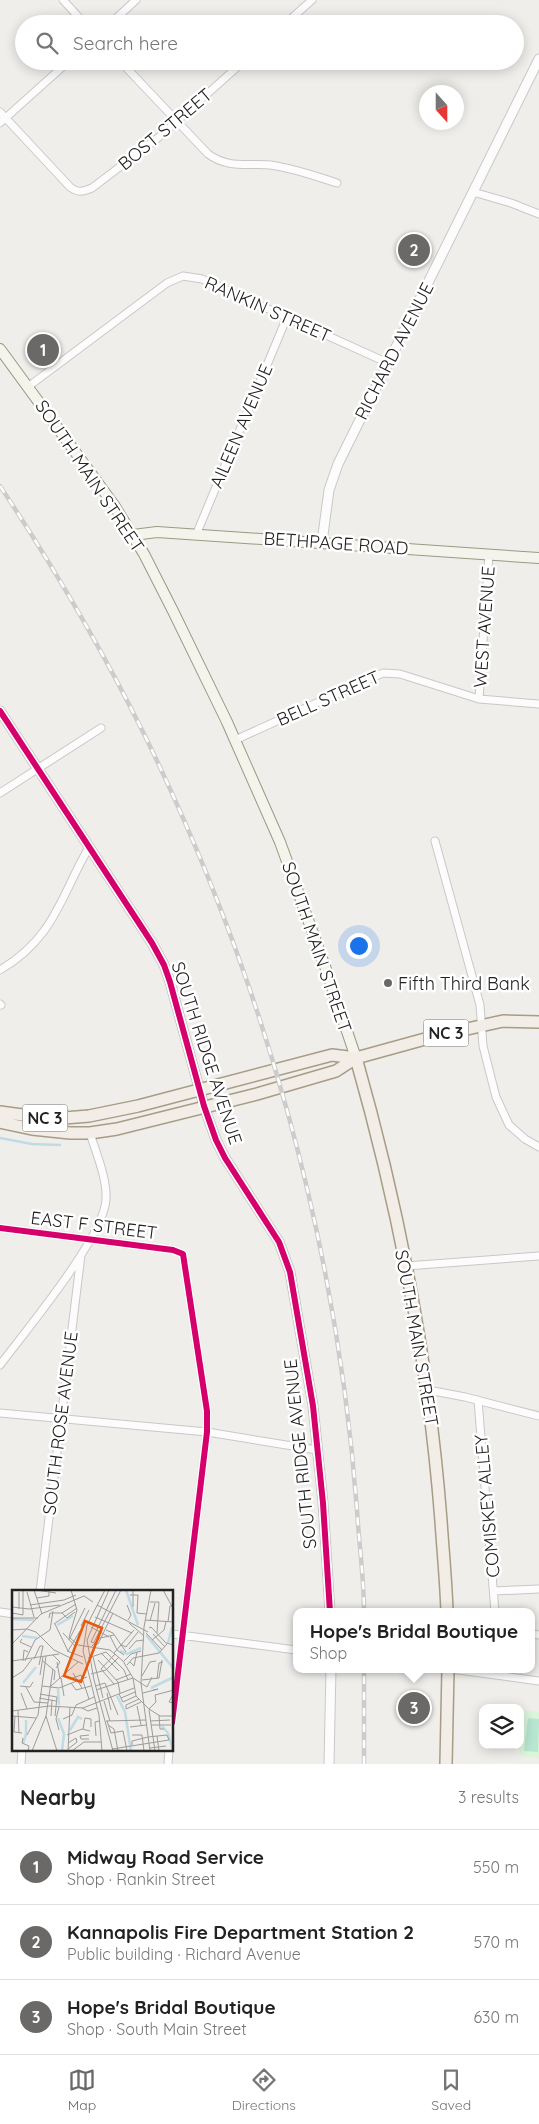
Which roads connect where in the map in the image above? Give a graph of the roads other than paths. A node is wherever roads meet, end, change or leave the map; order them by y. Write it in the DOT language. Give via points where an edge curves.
graph roads {
  1 [pos="63,0"];
  2 [pos="136,0"];
  3 [pos="312,0"];
  4 [pos="77,15"];
  5 [pos="120,15"];
  6 [pos="296,15"];
  7 [pos="539,59"];
  8 [pos="59,70"];
  9 [pos="128,70"];
  10 [pos="234,70"];
  11 [pos="0,112"];
  12 [pos="3,121"];
  13 [pos="177,122"];
  14 [pos="337,183"];
  15 [pos="473,192"];
  16 [pos="539,214"];
  17 [pos="287,317"];
  18 [pos="0,349"];
  19 [pos="388,364"];
  20 [pos="29,386"];
  21 [pos="133,535"];
  22 [pos="196,535"];
  23 [pos="322,542"];
  24 [pos="489,554"];
  25 [pos="539,558"];
  26 [pos="479,699"];
  27 [pos="539,704"];
  28 [pos="0,711"];
  29 [pos="101,728"];
  30 [pos="235,740"];
  31 [pos="37,769"];
  32 [pos="0,793"];
  33 [pos="435,841"];
  34 [pos="88,848"];
  35 [pos="0,970"];
  36 [pos="539,1022"];
  37 [pos="482,1024"];
  38 [pos="356,1058"];
  39 [pos="200,1090"];
  40 [pos="138,1106"];
  41 [pos="204,1106"];
  42 [pos="0,1112"];
  43 [pos="0,1122"];
  44 [pos="90,1133"];
  45 [pos="539,1147"];
  46 [pos="0,1228"];
  47 [pos="89,1240"];
  48 [pos="80,1255"];
  49 [pos="539,1256"];
  50 [pos="406,1266"];
  51 [pos="0,1365"];
  52 [pos="428,1390"];
  53 [pos="478,1400"];
  54 [pos="0,1413"];
  55 [pos="539,1416"];
  56 [pos="62,1419"];
  57 [pos="207,1432"];
  58 [pos="317,1450"];
  59 [pos="539,1589"];
  60 [pos="40,1590"];
  61 [pos="494,1591"];
  62 [pos="330,1608"];
  63 [pos="447,1608"];
  64 [pos="494,1608"];
  65 [pos="174,1634"];
  66 [pos="183,1635"];
  67 [pos="293,1650"];
  68 [pos="331,1673"];
  69 [pos="450,1673"];
  70 [pos="500,1673"];
  71 [pos="539,1681"];
  72 [pos="174,1707"];
  73 [pos="329,1764"];
  74 [pos="446,1764"];
  1 -- 4 [label="street"];
  2 -- 5 [label="street"];
  3 -- 6 [label="street"];
  7 -- 15 [label="street, RICHARD AVENUE"];
  8 -- 12 [label="street"];
  9 -- 13 [label="street"];
  10 -- 13 [label="street, BOST STREET"];
  11 -- 12 [label="street"];
  12 -- 13 [label="street, BOST STREET" via="70,186 84,192"];
  13 -- 14 [label="street" via="218,162 270,165"];
  15 -- 16 [label="street"];
  15 -- 19 [label="street, RICHARD AVENUE"];
  17 -- 19 [label="street, RANKIN STREET"];
  17 -- 20 [label="street, RANKIN STREET" via="220,286 183,276 167,283"];
  17 -- 22 [label="street, AILEEN AVENUE"];
  18 -- 20 [label="main road, SOUTH MAIN STREET"];
  19 -- 23 [label="street, RICHARD AVENUE" via="338,464 329,490"];
  20 -- 21 [label="main road, SOUTH MAIN STREET"];
  21 -- 22 [label="main road, BETHPAGE ROAD" via="157,532"];
  21 -- 30 [label="main road, SOUTH MAIN STREET"];
  22 -- 23 [label="main road, BETHPAGE ROAD"];
  23 -- 24 [label="main road, BETHPAGE ROAD"];
  24 -- 25 [label="main road, BETHPAGE ROAD"];
  24 -- 26 [label="street, WEST AVENUE"];
  26 -- 27 [label="street, BELL STREET"];
  26 -- 30 [label="street, BELL STREET" via="400,674 383,673"];
  28 -- 31 [label="street, SOUTH RIDGE AVENUE"];
  29 -- 31 [label="street"];
  30 -- 38 [label="main road, SOUTH MAIN STREET" via="280,842"];
  31 -- 32 [label="street"];
  31 -- 34 [label="street, SOUTH RIDGE AVENUE"];
  33 -- 37 [label="street" via="480,1005"];
  34 -- 35 [label="street" via="63,901 42,934 17,959"];
  34 -- 39 [label="street, SOUTH RIDGE AVENUE" via="164,966"];
  36 -- 37 [label="main road, NC 3"];
  37 -- 38 [label="main road, NC 3"];
  37 -- 45 [label="street" via="483,1046 502,1113 509,1126"];
  38 -- 39 [label="main road, NC 3" via="332,1055"];
  38 -- 41 [label="main road, NC 3" via="336,1071"];
  38 -- 50 [label="main road, SOUTH MAIN STREET"];
  39 -- 40 [label="main road, NC 3"];
  39 -- 41 [label="street, SOUTH RIDGE AVENUE"];
  40 -- 42 [label="main road, NC 3" via="89,1116 52,1119"];
  40 -- 44 [label="main road" via="95,1124"];
  41 -- 44 [label="main road, NC 3" via="118,1129"];
  41 -- 58 [label="street, SOUTH RIDGE AVENUE" via="225,1158 279,1242 290,1272 313,1406"];
  43 -- 44 [label="main road, NC 3" via="53,1132"];
  44 -- 47 [label="street" via="106,1200 102,1216"];
  46 -- 47 [label="street, EAST F STREET"];
  47 -- 48 [label="street"];
  47 -- 57 [label="street, EAST F STREET" via="174,1250 183,1254"];
  48 -- 51 [label="street"];
  48 -- 56 [label="street, SOUTH ROSE AVENUE"];
  49 -- 50 [label="street"];
  50 -- 52 [label="main road, SOUTH MAIN STREET"];
  52 -- 53 [label="street"];
  52 -- 63 [label="main road, SOUTH MAIN STREET" via="437,1463"];
  53 -- 55 [label="street"];
  53 -- 61 [label="street, COMISKEY ALLEY"];
  54 -- 56 [label="street"];
  56 -- 57 [label="street"];
  56 -- 60 [label="street, SOUTH ROSE AVENUE"];
  57 -- 58 [label="street"];
  57 -- 66 [label="street"];
  58 -- 62 [label="street, SOUTH RIDGE AVENUE"];
  59 -- 61 [label="street"];
  61 -- 64 [label="street, COMISKEY ALLEY"];
  65 -- 66 [label="street"];
  66 -- 67 [label="street"];
  66 -- 72 [label="street"];
  68 -- 73 [label="street"];
  69 -- 74 [label="main road"];
  70 -- 71 [label="street"];
}
